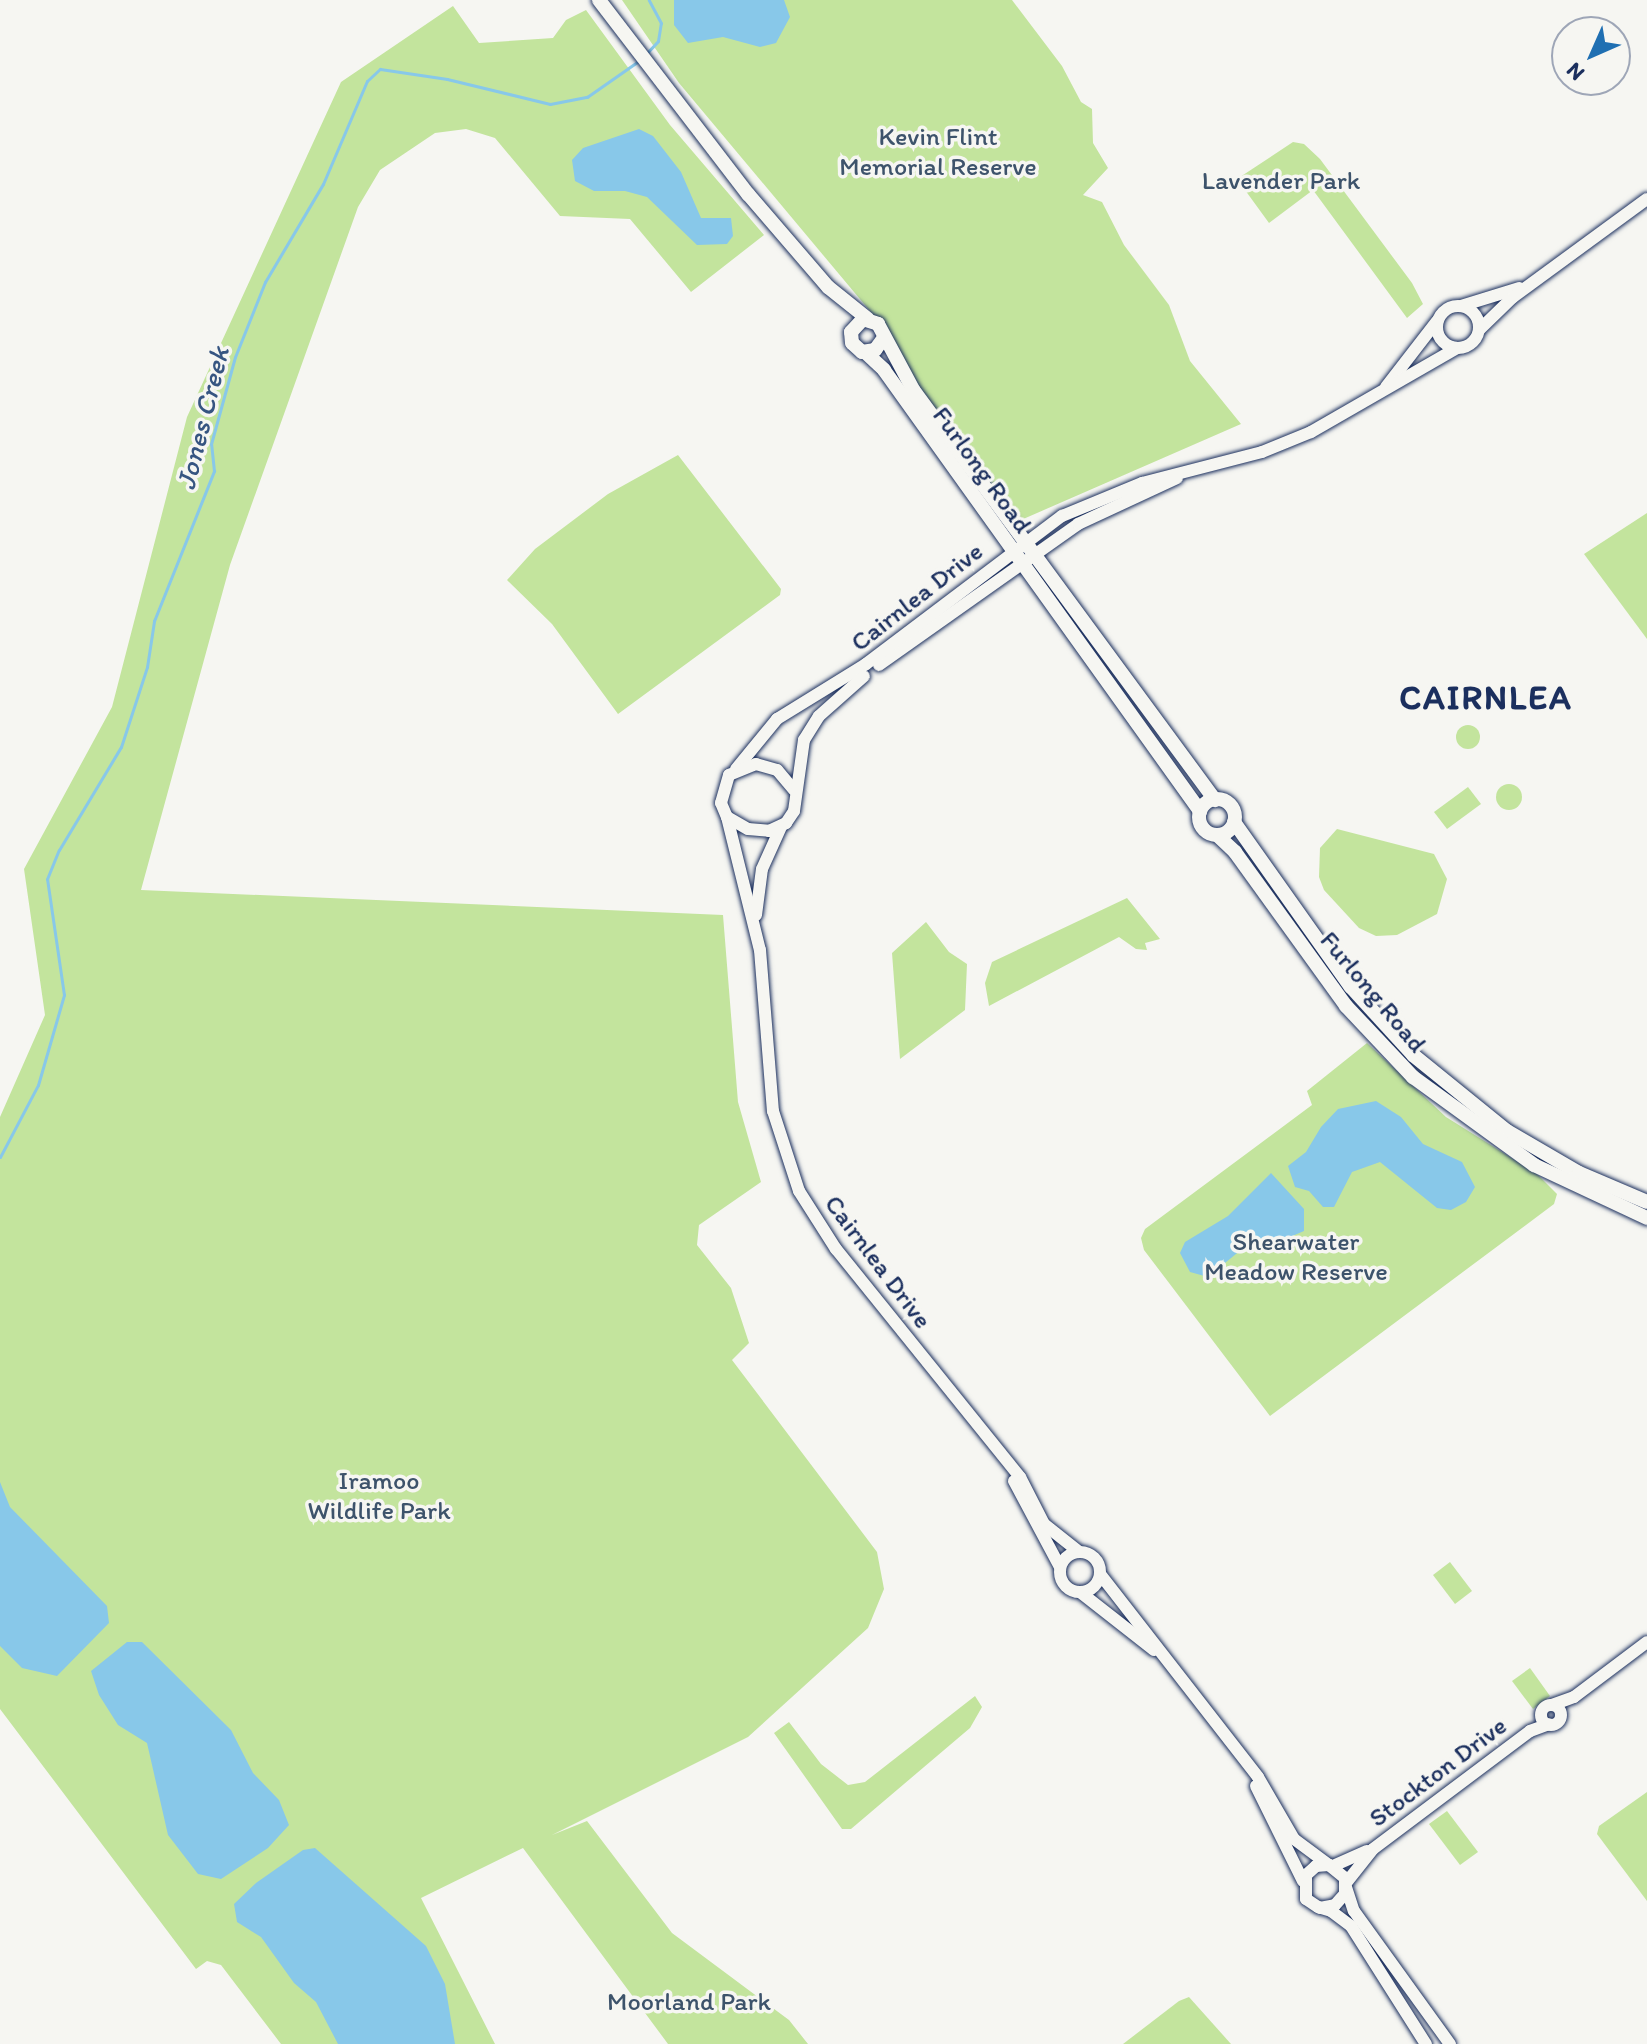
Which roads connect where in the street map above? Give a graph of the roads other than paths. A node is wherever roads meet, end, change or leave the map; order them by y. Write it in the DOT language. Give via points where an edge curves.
graph roads {
  1 [pos="599,0"];
  2 [pos="1645,199"];
  3 [pos="1537,282"];
  4 [pos="828,287"];
  5 [pos="1461,306"];
  6 [pos="868,319"];
  7 [pos="1437,321"];
  8 [pos="1479,330"];
  9 [pos="851,332"];
  10 [pos="883,339"];
  11 [pos="1457,348"];
  12 [pos="865,352"];
  13 [pos="1365,405"];
  14 [pos="1189,473"];
  15 [pos="1025,541"];
  16 [pos="1011,551"];
  17 [pos="1036,556"];
  18 [pos="1022,568"];
  19 [pos="1152,716"];
  20 [pos="1148,736"];
  21 [pos="736,769"];
  22 [pos="794,790"];
  23 [pos="1215,800"];
  24 [pos="1200,811"];
  25 [pos="727,817"];
  26 [pos="1234,822"];
  27 [pos="781,827"];
  28 [pos="1217,835"];
  29 [pos="755,919"];
  30 [pos="1647,1202"];
  31 [pos="1647,1218"];
  32 [pos="1006,1463"];
  33 [pos="1078,1551"];
  34 [pos="1060,1567"];
  35 [pos="1100,1574"];
  36 [pos="1080,1592"];
  37 [pos="1647,1642"];
  38 [pos="1163,1656"];
  39 [pos="1574,1697"];
  40 [pos="1550,1719"];
  41 [pos="1243,1762"];
  42 [pos="1373,1849"];
  43 [pos="1331,1865"];
  44 [pos="1303,1881"];
  45 [pos="1346,1885"];
  46 [pos="1320,1908"];
  47 [pos="1426,2044"];
  48 [pos="1450,2044"];
  1 -- 4 [label="main road" via="664,89"];
  2 -- 3 [label="street"];
  3 -- 5 [label="street"];
  3 -- 8 [label="street"];
  4 -- 6 [label="main road"];
  4 -- 9 [label="main road"];
  5 -- 7 [label="street" via="1446,309"];
  5 -- 8 [label="street" via="1473,312"];
  6 -- 9 [label="main road"];
  6 -- 10 [label="main road" via="878,324"];
  7 -- 11 [label="street" via="1441,340"];
  7 -- 13 [label="street, Cairnlea Drive" via="1401,373"];
  8 -- 11 [label="street" via="1471,344"];
  9 -- 12 [label="main road" via="855,347"];
  10 -- 12 [label="main road" via="875,350"];
  10 -- 15 [label="main road, Furlong Road" via="914,391"];
  11 -- 13 [label="street, Cairnlea Drive"];
  12 -- 16 [label="main road, Furlong Road" via="884,370"];
  13 -- 14 [label="street, Cairnlea Drive" via="1262,452"];
  14 -- 15 [label="street, Cairnlea Drive" via="1157,478 1079,507"];
  14 -- 17 [label="street, Cairnlea Drive" via="1078,524"];
  15 -- 16 [label="street, Cairnlea Drive"];
  15 -- 17 [label="main road, Furlong Road"];
  16 -- 18 [label="main road, Furlong Road"];
  16 -- 21 [label="street, Cairnlea Drive" via="866,664 777,719"];
  17 -- 18 [label="street, Cairnlea Drive"];
  17 -- 19 [label="main road, Furlong Road"];
  18 -- 20 [label="main road, Furlong Road"];
  18 -- 22 [label="street, Cairnlea Drive" via="834,700 804,740"];
  19 -- 20 [label="main road"];
  19 -- 23 [label="main road, Furlong Road"];
  20 -- 24 [label="main road, Furlong Road"];
  21 -- 22 [label="street" via="766,765"];
  21 -- 25 [label="street" via="721,788"];
  22 -- 27 [label="street" via="794,811"];
  23 -- 24 [label="main road"];
  23 -- 26 [label="main road" via="1232,807"];
  24 -- 28 [label="main road" via="1203,828"];
  25 -- 27 [label="street" via="758,831"];
  25 -- 29 [label="street, Cairnlea Drive"];
  26 -- 28 [label="main road"];
  26 -- 30 [label="main road, Furlong Road" via="1351,987 1434,1074 1544,1153"];
  27 -- 29 [label="street, Cairnlea Drive" via="762,869"];
  28 -- 31 [label="main road, Furlong Road" via="1235,852 1346,1006 1413,1077 1534,1165"];
  29 -- 32 [label="street, Cairnlea Drive" via="773,1111 799,1191 836,1249"];
  32 -- 33 [label="street, Cairnlea Drive" via="1028,1490 1044,1524"];
  32 -- 34 [label="street, Cairnlea Drive"];
  33 -- 34 [label="street" via="1066,1556"];
  33 -- 35 [label="street" via="1096,1559"];
  34 -- 36 [label="street" via="1064,1585"];
  35 -- 36 [label="street" via="1096,1585"];
  35 -- 38 [label="street"];
  36 -- 38 [label="street"];
  37 -- 39 [label="street"];
  38 -- 41 [label="street"];
  39 -- 40 [label="street"];
  39 -- 40 [label="street" via="1552,1705"];
  40 -- 42 [label="street, Stockton Drive"];
  41 -- 43 [label="street" via="1294,1839"];
  41 -- 44 [label="street"];
  42 -- 43 [label="street, Stockton Drive"];
  42 -- 45 [label="street, Stockton Drive"];
  43 -- 44 [label="street" via="1316,1866"];
  43 -- 45 [label="street"];
  44 -- 46 [label="street" via="1306,1899"];
  45 -- 46 [label="street" via="1335,1905"];
  45 -- 48 [label="street" via="1354,1911"];
  46 -- 47 [label="street" via="1351,1926"];
}
